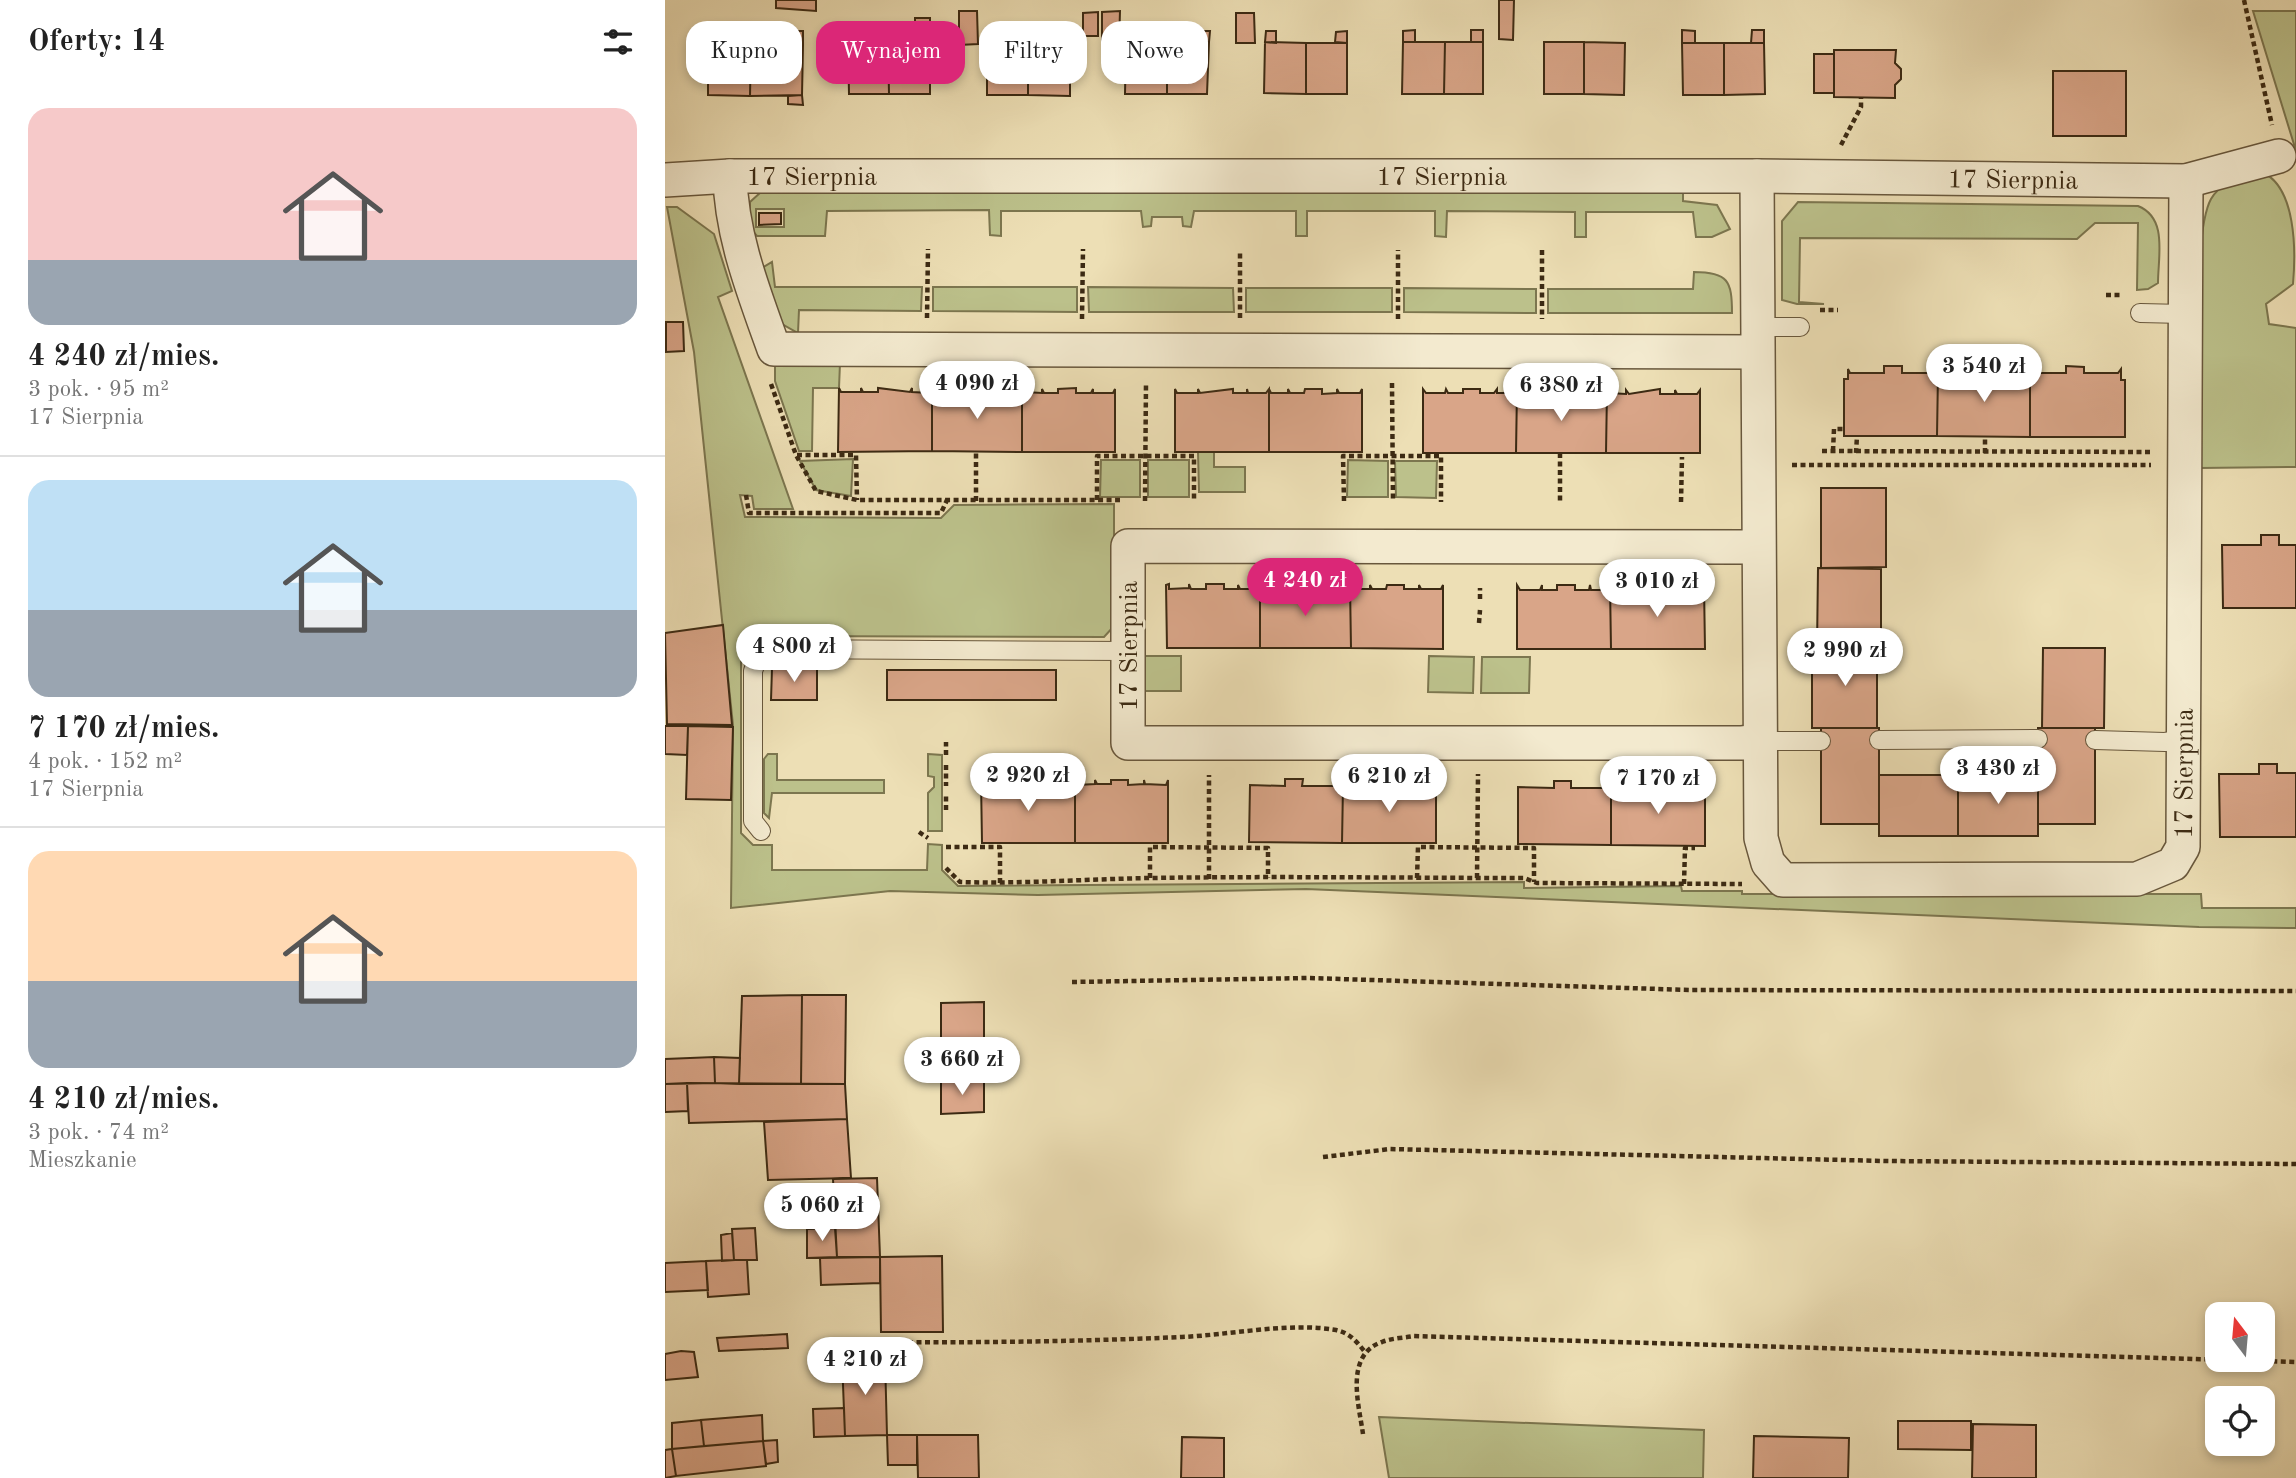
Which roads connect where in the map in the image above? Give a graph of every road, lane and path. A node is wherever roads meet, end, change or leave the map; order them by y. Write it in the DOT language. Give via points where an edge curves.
graph roads {
  1 [pos="2244,0"];
  2 [pos="1861,97"];
  3 [pos="1838,151"];
  4 [pos="2279,156"];
  5 [pos="730,176"];
  6 [pos="1756,176"];
  7 [pos="665,180"];
  8 [pos="2186,181"];
  9 [pos="928,249"];
  10 [pos="1083,249"];
  11 [pos="1240,250"];
  12 [pos="1398,250"];
  13 [pos="1542,250"];
  14 [pos="2106,295"];
  15 [pos="2120,295"];
  16 [pos="927,307"];
  17 [pos="1820,310"];
  18 [pos="1838,310"];
  19 [pos="2140,313"];
  20 [pos="2185,314"];
  21 [pos="1082,325"];
  22 [pos="1240,325"];
  23 [pos="1398,325"];
  24 [pos="1542,326"];
  25 [pos="1800,327"];
  26 [pos="1756,340"];
  27 [pos="771,384"];
  28 [pos="1146,390"];
  29 [pos="1392,394"];
  30 [pos="1844,429"];
  31 [pos="1857,436"];
  32 [pos="1985,437"];
  33 [pos="1822,451"];
  34 [pos="976,452"];
  35 [pos="1833,452"];
  36 [pos="2163,452"];
  37 [pos="1560,453"];
  38 [pos="1856,453"];
  39 [pos="1985,453"];
  40 [pos="796,455"];
  41 [pos="1145,455"];
  42 [pos="1392,456"];
  43 [pos="1682,457"];
  44 [pos="2163,464"];
  45 [pos="1791,465"];
  46 [pos="746,495"];
  47 [pos="857,500"];
  48 [pos="947,500"];
  49 [pos="976,500"];
  50 [pos="1097,500"];
  51 [pos="1120,500"];
  52 [pos="1145,501"];
  53 [pos="1194,501"];
  54 [pos="1344,501"];
  55 [pos="1393,501"];
  56 [pos="1560,501"];
  57 [pos="1441,502"];
  58 [pos="1681,502"];
  59 [pos="1757,547"];
  60 [pos="1480,587"];
  61 [pos="1480,599"];
  62 [pos="1480,610"];
  63 [pos="1479,624"];
  64 [pos="1128,651"];
  65 [pos="2185,739"];
  66 [pos="1879,740"];
  67 [pos="2038,740"];
  68 [pos="2095,740"];
  69 [pos="1761,741"];
  70 [pos="1821,741"];
  71 [pos="946,742"];
  72 [pos="946,755"];
  73 [pos="946,765"];
  74 [pos="1209,785"];
  75 [pos="946,786"];
  76 [pos="1478,787"];
  77 [pos="946,796"];
  78 [pos="946,810"];
  79 [pos="761,831"];
  80 [pos="919,832"];
  81 [pos="928,838"];
  82 [pos="946,847"];
  83 [pos="1209,847"];
  84 [pos="1478,848"];
  85 [pos="1695,848"];
  86 [pos="946,868"];
  87 [pos="1150,878"];
  88 [pos="1268,878"];
  89 [pos="1417,878"];
  90 [pos="1477,878"];
  91 [pos="1209,879"];
  92 [pos="1534,882"];
  93 [pos="1000,883"];
  94 [pos="1684,884"];
  95 [pos="1742,884"];
  96 [pos="1072,982"];
  97 [pos="2296,991"];
  98 [pos="1323,1157"];
  99 [pos="2296,1164"];
  100 [pos="840,1342"];
  101 [pos="1365,1352"];
  102 [pos="2296,1362"];
  103 [pos="1363,1434"];
  1 -- 4 [label="path"];
  2 -- 3 [label="path" via="1861,107"];
  4 -- 8 [label="street, 17 Sierpnia"];
  5 -- 6 [label="street, 17 Sierpnia"];
  5 -- 7 [label="street, 17 Sierpnia"];
  5 -- 26 [label="street" via="743,256 774,349"];
  6 -- 8 [label="street, 17 Sierpnia"];
  6 -- 26 [label="street, 17 Sierpnia"];
  8 -- 20 [label="street, 17 Sierpnia"];
  9 -- 16 [label="path"];
  10 -- 21 [label="path"];
  11 -- 22 [label="path"];
  12 -- 23 [label="path"];
  13 -- 24 [label="path"];
  14 -- 15 [label="path"];
  17 -- 18 [label="path"];
  19 -- 20 [label="lane"];
  20 -- 65 [label="street, 17 Sierpnia"];
  25 -- 26 [label="lane"];
  26 -- 59 [label="street, 17 Sierpnia"];
  27 -- 40 [label="path"];
  28 -- 41 [label="path"];
  29 -- 42 [label="path"];
  30 -- 35 [label="path" via="1834,429"];
  31 -- 38 [label="path"];
  32 -- 39 [label="path"];
  33 -- 35 [label="path"];
  34 -- 49 [label="path"];
  35 -- 38 [label="path"];
  36 -- 39 [label="path"];
  37 -- 56 [label="path"];
  38 -- 39 [label="path"];
  40 -- 47 [label="path" via="816,492"];
  40 -- 47 [label="path" via="856,455"];
  41 -- 50 [label="path" via="1097,456"];
  41 -- 52 [label="path"];
  41 -- 53 [label="path" via="1194,456"];
  42 -- 54 [label="path" via="1343,456"];
  42 -- 55 [label="path"];
  42 -- 57 [label="path" via="1441,456"];
  43 -- 58 [label="path"];
  44 -- 45 [label="path"];
  46 -- 48 [label="path" via="749,513 941,513"];
  47 -- 48 [label="path"];
  48 -- 49 [label="path"];
  49 -- 50 [label="path"];
  50 -- 51 [label="path"];
  59 -- 64 [label="street, 17 Sierpnia" via="1128,546"];
  59 -- 69 [label="street, 17 Sierpnia"];
  60 -- 61 [label="path"];
  62 -- 63 [label="path"];
  64 -- 69 [label="street, 17 Sierpnia" via="1128,743"];
  64 -- 79 [label="lane" via="769,649 757,660 754,671 753,821"];
  65 -- 68 [label="lane"];
  65 -- 69 [label="street, 17 Sierpnia" via="2183,847 2173,864 2137,879 1783,880 1768,863 1761,838"];
  66 -- 67 [label="lane"];
  69 -- 70 [label="lane"];
  71 -- 72 [label="path"];
  73 -- 75 [label="path"];
  74 -- 83 [label="path"];
  76 -- 84 [label="path"];
  77 -- 78 [label="path"];
  80 -- 81 [label="path"];
  82 -- 93 [label="path" via="1000,847"];
  83 -- 87 [label="path" via="1150,847"];
  83 -- 88 [label="path" via="1268,848"];
  83 -- 91 [label="path"];
  84 -- 89 [label="path" via="1418,847"];
  84 -- 90 [label="path"];
  84 -- 92 [label="path" via="1534,848"];
  85 -- 94 [label="path" via="1685,848"];
  86 -- 93 [label="path" via="960,882"];
  87 -- 91 [label="path"];
  87 -- 93 [label="path"];
  88 -- 89 [label="path"];
  88 -- 91 [label="path"];
  89 -- 90 [label="path"];
  90 -- 92 [label="path"];
  92 -- 94 [label="path"];
  94 -- 95 [label="path"];
  96 -- 97 [label="path" via="1308,978 1691,990"];
  98 -- 99 [label="path" via="1389,1149"];
  100 -- 101 [label="path" via="1060,1341 1185,1337 1257,1329 1337,1330 1351,1336"];
  101 -- 102 [label="path" via="1381,1342 1414,1336"];
  101 -- 103 [label="path" via="1357,1368 1356,1389"];
}
